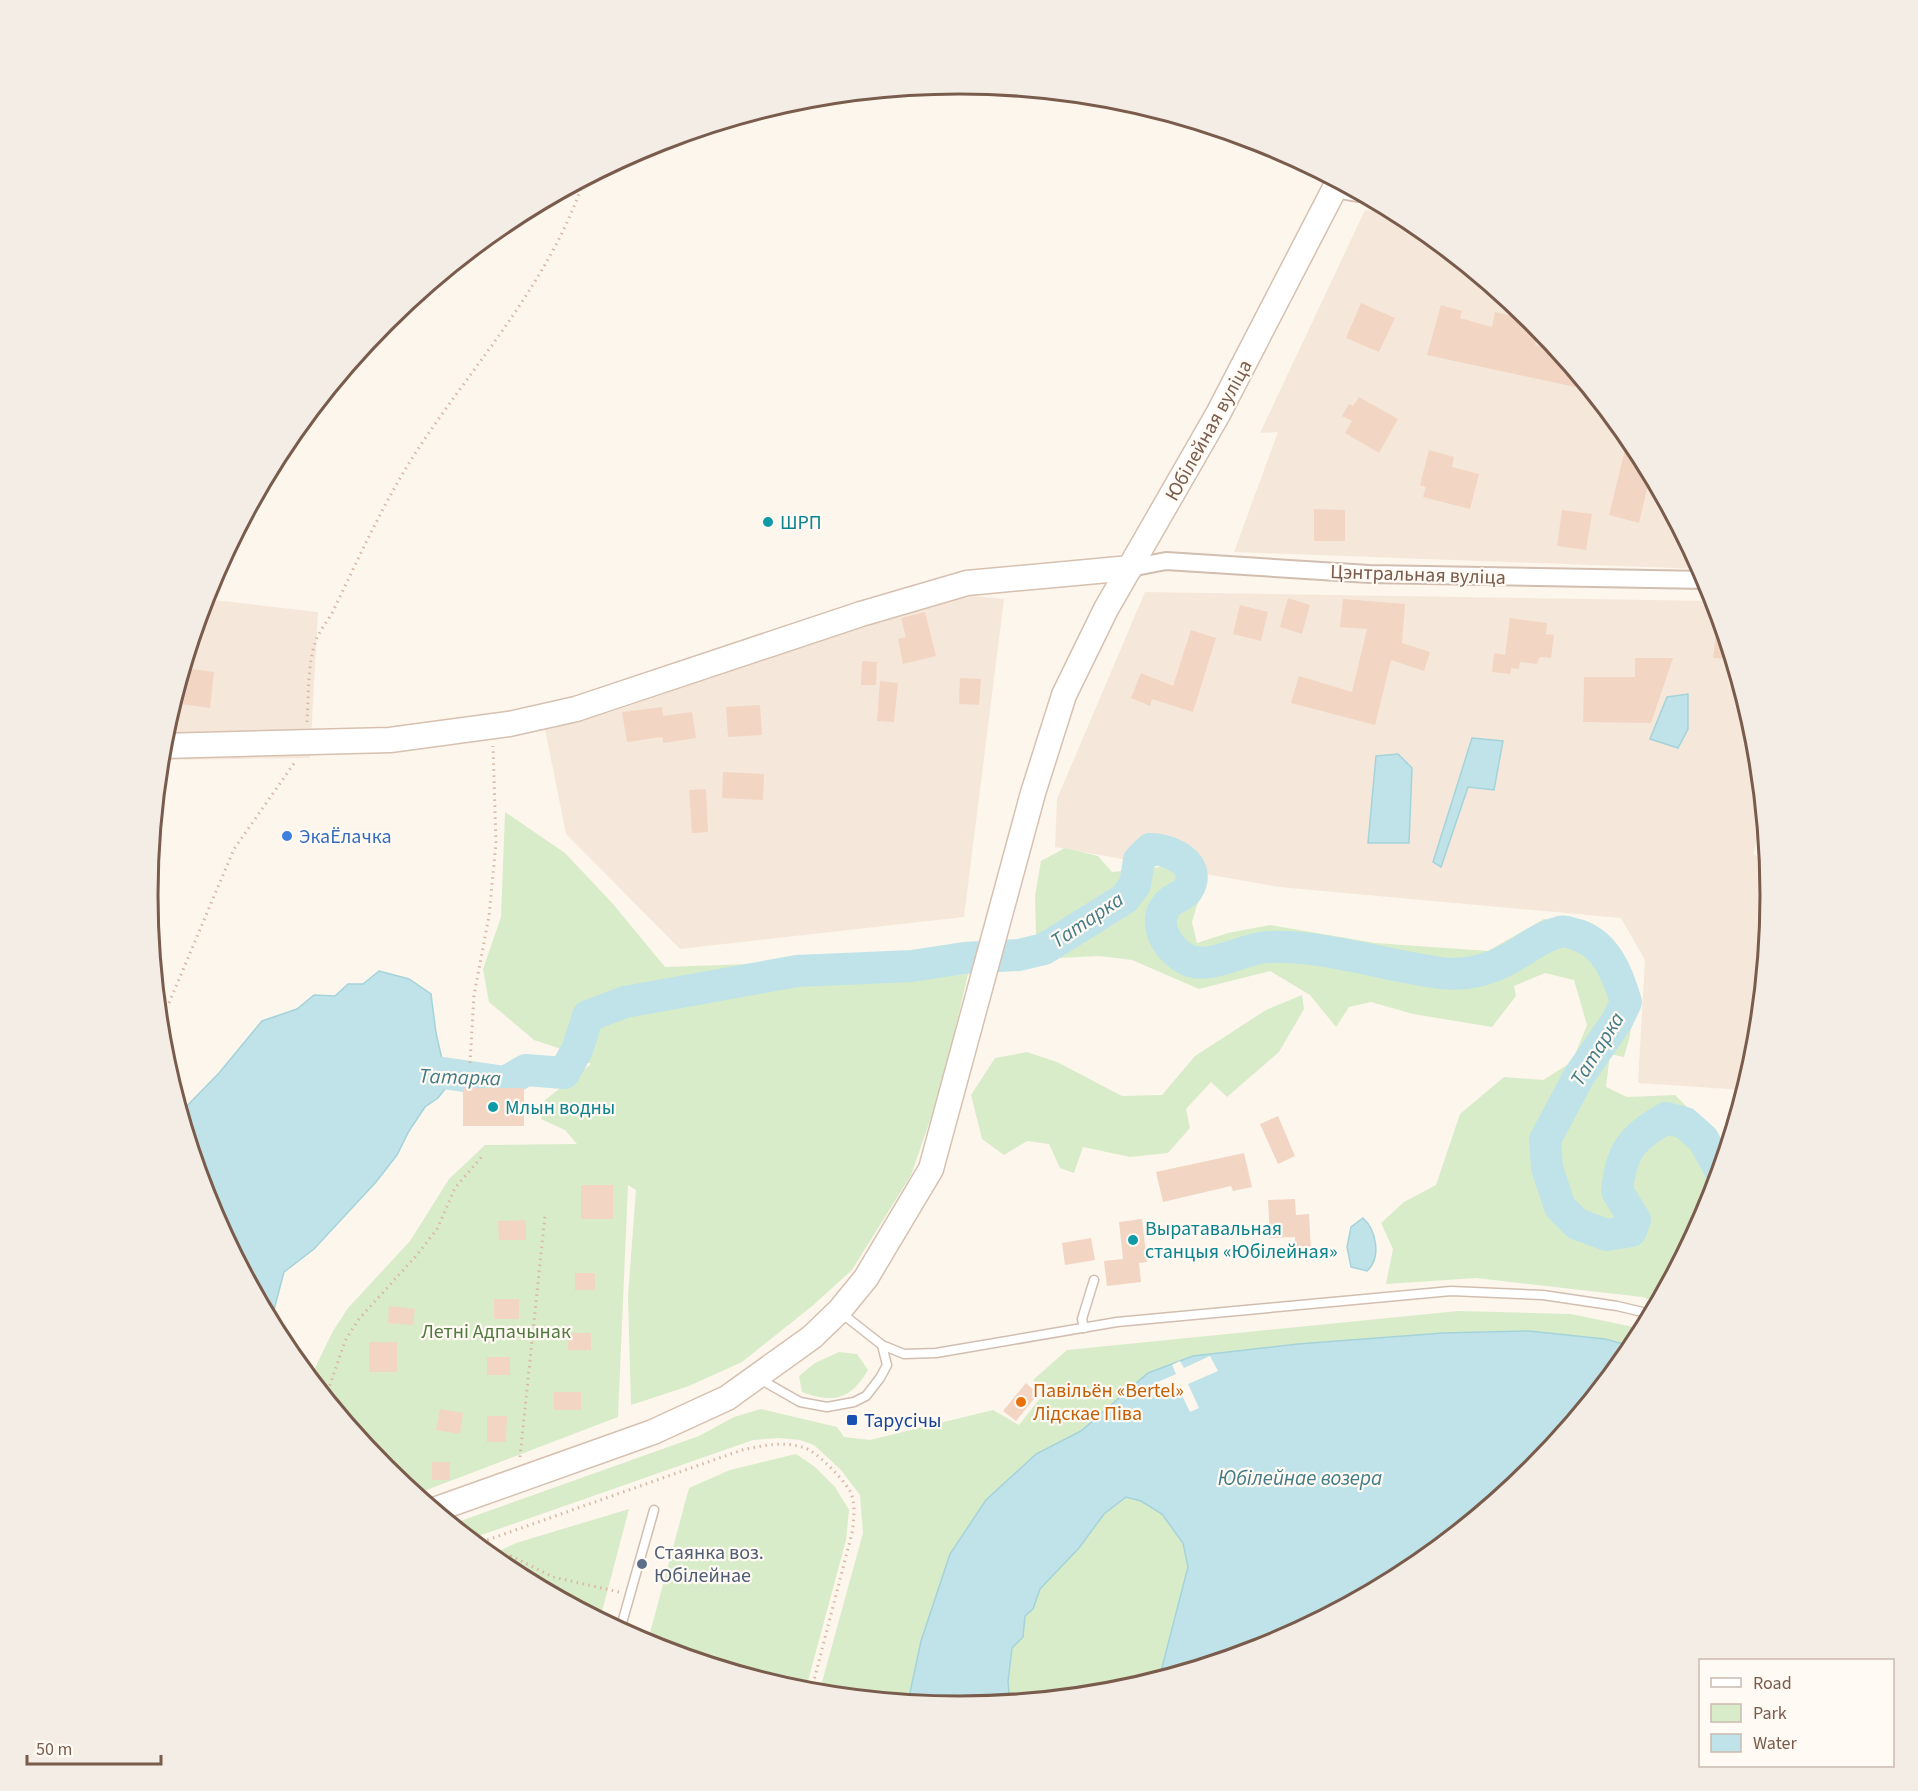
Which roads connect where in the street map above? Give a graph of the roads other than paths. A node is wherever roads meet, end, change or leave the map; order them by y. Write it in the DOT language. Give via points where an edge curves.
graph roads {
  1 [pos="1342,192"];
  2 [pos="1130,568"];
  3 [pos="1695,580"];
  4 [pos="172,746"];
  5 [pos="1094,1280"];
  6 [pos="839,1311"];
  7 [pos="1643,1312"];
  8 [pos="1084,1328"];
  9 [pos="882,1345"];
  10 [pos="758,1378"];
  11 [pos="442,1507"];
  12 [pos="654,1510"];
  13 [pos="623,1622"];
  1 -- 2 [label="street, Юбілейная вуліца" via="1283,290"];
  2 -- 3 [label="street, Цэнтральная вуліца" via="1166,561 1369,574"];
  2 -- 4 [label="street" via="967,583 861,614 576,709 491,727 390,740"];
  2 -- 6 [label="street, Юбілейная вуліца" via="1064,695 930,1169 887,1245"];
  5 -- 8 [label="lane" via="1082,1319"];
  6 -- 9 [label="lane"];
  6 -- 10 [label="street, Юбілейная вуліца"];
  7 -- 8 [label="lane" via="1543,1294 1451,1292"];
  8 -- 9 [label="lane" via="936,1353 904,1354"];
  9 -- 10 [label="lane" via="887,1365 866,1396 854,1402 827,1407 800,1402"];
  10 -- 11 [label="street, Юбілейная вуліца" via="674,1424"];
  12 -- 13 [label="lane"];
}
